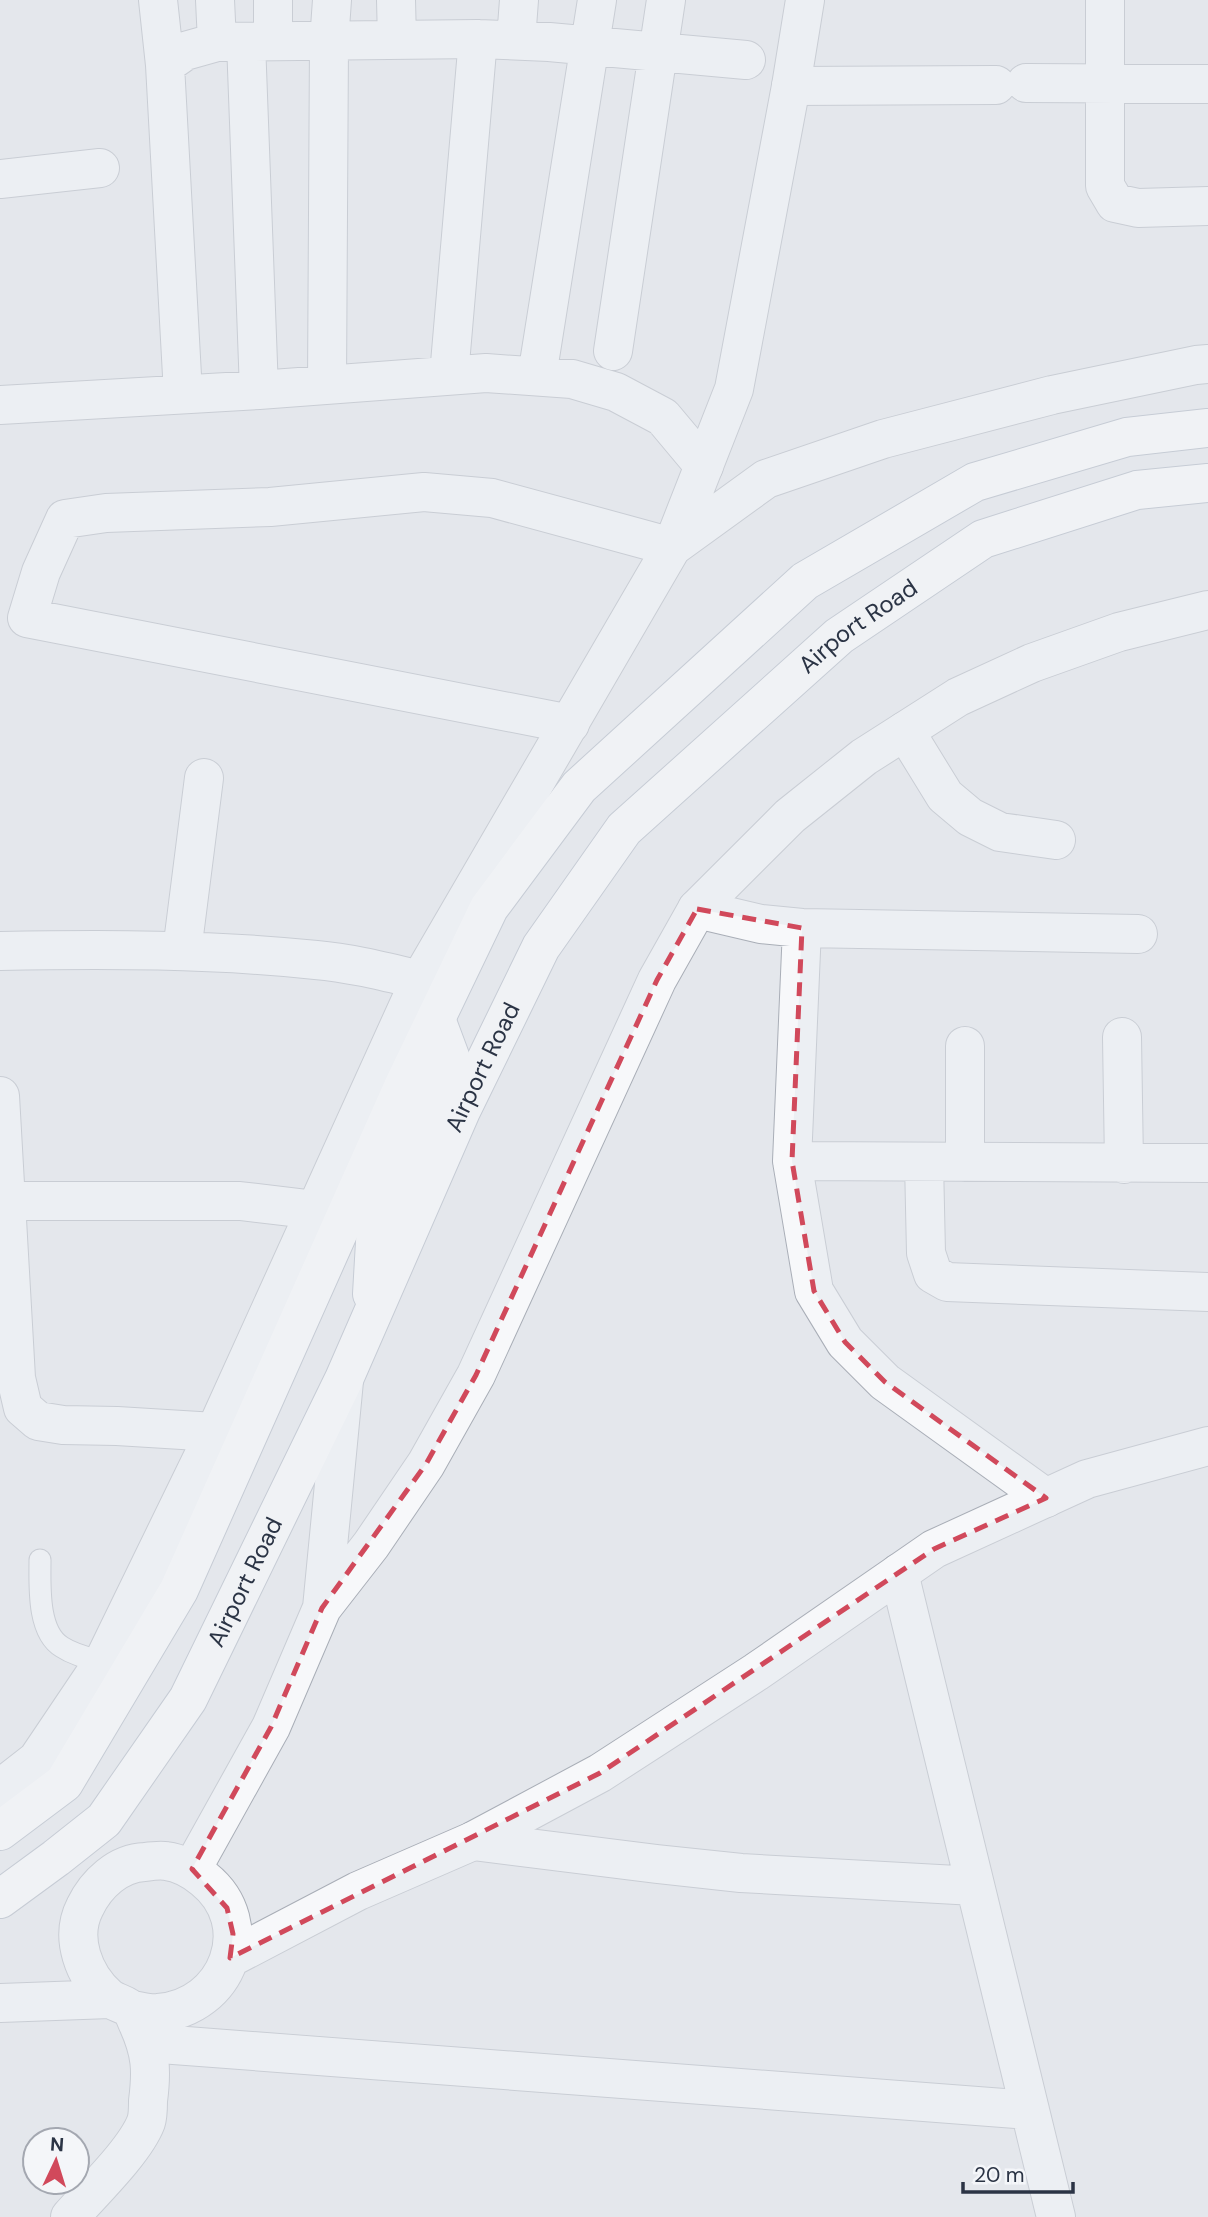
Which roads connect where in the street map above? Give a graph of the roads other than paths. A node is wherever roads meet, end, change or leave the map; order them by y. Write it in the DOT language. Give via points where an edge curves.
graph roads {
  1 [pos="158,0"];
  2 [pos="215,0"];
  3 [pos="273,0"];
  4 [pos="332,0"];
  5 [pos="396,0"];
  6 [pos="519,0"];
  7 [pos="597,0"];
  8 [pos="666,0"];
  9 [pos="804,0"];
  10 [pos="1105,0"];
  11 [pos="478,38"];
  12 [pos="397,40"];
  13 [pos="516,40"];
  14 [pos="329,41"];
  15 [pos="245,42"];
  16 [pos="589,45"];
  17 [pos="658,51"];
  18 [pos="165,65"];
  19 [pos="775,68"];
  20 [pos="1104,83"];
  21 [pos="1208,84"];
  22 [pos="100,168"];
  23 [pos="0,179"];
  24 [pos="1208,206"];
  25 [pos="613,351"];
  26 [pos="1208,364"];
  27 [pos="449,375"];
  28 [pos="537,376"];
  29 [pos="327,385"];
  30 [pos="260,390"];
  31 [pos="183,394"];
  32 [pos="0,405"];
  33 [pos="1208,429"];
  34 [pos="704,466"];
  35 [pos="1208,483"];
  36 [pos="672,547"];
  37 [pos="1208,610"];
  38 [pos="570,724"];
  39 [pos="905,731"];
  40 [pos="204,778"];
  41 [pos="1056,840"];
  42 [pos="697,909"];
  43 [pos="802,928"];
  44 [pos="1138,934"];
  45 [pos="0,951"];
  46 [pos="182,951"];
  47 [pos="421,980"];
  48 [pos="436,1019"];
  49 [pos="1122,1037"];
  50 [pos="965,1046"];
  51 [pos="0,1096"];
  52 [pos="792,1161"];
  53 [pos="924,1162"];
  54 [pos="965,1162"];
  55 [pos="1208,1163"];
  56 [pos="1124,1164"];
  57 [pos="6,1201"];
  58 [pos="316,1210"];
  59 [pos="1208,1292"];
  60 [pos="370,1318"];
  61 [pos="344,1379"];
  62 [pos="215,1432"];
  63 [pos="1208,1446"];
  64 [pos="1046,1498"];
  65 [pos="40,1560"];
  66 [pos="899,1573"];
  67 [pos="322,1608"];
  68 [pos="103,1662"];
  69 [pos="0,1789"];
  70 [pos="0,1831"];
  71 [pos="473,1841"];
  72 [pos="57,1858"];
  73 [pos="192,1869"];
  74 [pos="975,1886"];
  75 [pos="94,1889"];
  76 [pos="0,1899"];
  77 [pos="230,1958"];
  78 [pos="0,2003"];
  79 [pos="130,2017"];
  80 [pos="1030,2110"];
  81 [pos="70,2217"];
  82 [pos="1056,2217"];
  1 -- 18 [label="street"];
  2 -- 15 [label="street"];
  3 -- 15 [label="street"];
  4 -- 14 [label="street"];
  5 -- 12 [label="street"];
  6 -- 13 [label="street"];
  7 -- 16 [label="street"];
  8 -- 17 [label="street"];
  9 -- 19 [label="street"];
  10 -- 20 [label="street"];
  11 -- 12 [label="street"];
  11 -- 13 [label="street"];
  11 -- 27 [label="street"];
  12 -- 14 [label="street"];
  13 -- 16 [label="street"];
  14 -- 15 [label="street"];
  14 -- 29 [label="street"];
  15 -- 18 [label="street" via="185,51"];
  15 -- 30 [label="street"];
  16 -- 17 [label="street"];
  16 -- 28 [label="street"];
  17 -- 19 [label="street"];
  17 -- 25 [label="street"];
  18 -- 31 [label="street"];
  19 -- 20 [label="street" via="1011,84"];
  19 -- 34 [label="street" via="734,389"];
  20 -- 21 [label="street"];
  20 -- 24 [label="street" via="1105,186 1115,202 1138,208"];
  22 -- 23 [label="street"];
  26 -- 36 [label="street" via="1039,399 883,439 766,480"];
  27 -- 28 [label="street"];
  27 -- 29 [label="street"];
  28 -- 34 [label="street" via="572,379 640,404 663,417"];
  29 -- 30 [label="street"];
  30 -- 31 [label="street"];
  31 -- 32 [label="street"];
  33 -- 48 [label="main road" via="1127,437 975,482 806,581 579,788 489,908"];
  34 -- 36 [label="street"];
  35 -- 60 [label="main road, Airport Road" via="1137,489 983,539 839,636 624,829 541,947 461,1111"];
  36 -- 38 [label="street"];
  36 -- 38 [label="street" via="492,498 424,492 270,507 106,513 65,519 27,618"];
  37 -- 39 [label="street" via="1119,632 1031,663 958,697"];
  38 -- 47 [label="street"];
  39 -- 41 [label="street" via="945,796 970,817 1000,832"];
  39 -- 42 [label="street" via="790,816"];
  40 -- 46 [label="street"];
  42 -- 43 [label="street"];
  42 -- 67 [label="street" via="657,980 476,1375 426,1464"];
  43 -- 44 [label="street"];
  43 -- 52 [label="street"];
  45 -- 46 [label="street"];
  46 -- 47 [label="street" via="317,960"];
  47 -- 58 [label="street"];
  48 -- 60 [label="main road" via="452,1062 376,1225"];
  48 -- 70 [label="main road" via="179,1590 64,1783"];
  49 -- 56 [label="street"];
  50 -- 54 [label="street"];
  51 -- 57 [label="street"];
  52 -- 53 [label="street"];
  52 -- 64 [label="street" via="814,1291 845,1342 885,1382"];
  53 -- 54 [label="street"];
  53 -- 59 [label="street" via="926,1253 933,1273 947,1282"];
  54 -- 56 [label="street"];
  55 -- 56 [label="street"];
  57 -- 58 [label="street" via="240,1201"];
  57 -- 62 [label="street" via="16,1378 23,1408 38,1421 64,1425"];
  58 -- 62 [label="street"];
  60 -- 61 [label="main road, Airport Road"];
  61 -- 67 [label="street"];
  61 -- 72 [label="main road, Airport Road" via="188,1699 104,1820"];
  62 -- 68 [label="street"];
  63 -- 64 [label="street" via="1087,1479"];
  64 -- 66 [label="street" via="934,1549"];
  65 -- 68 [label="lane" via="42,1608 52,1637 59,1646"];
  66 -- 71 [label="street" via="600,1773"];
  66 -- 74 [label="street"];
  67 -- 73 [label="street" via="271,1727"];
  68 -- 69 [label="street" via="37,1760"];
  71 -- 74 [label="street" via="729,1872"];
  71 -- 77 [label="street" via="358,1891"];
  72 -- 75 [label="street"];
  72 -- 76 [label="main road, Airport Road"];
  73 -- 75 [label="street" via="166,1861 139,1862 114,1872"];
  73 -- 77 [label="street" via="213,1885 227,1908 233,1934"];
  74 -- 80 [label="street"];
  75 -- 79 [label="street" via="78,1935 82,1960 93,1981"];
  77 -- 79 [label="street" via="220,1980 202,1998 181,2009"];
  78 -- 79 [label="street"];
  79 -- 80 [label="street"];
  79 -- 81 [label="street" via="152,2074 146,2122 126,2154"];
  80 -- 82 [label="street"];
}
